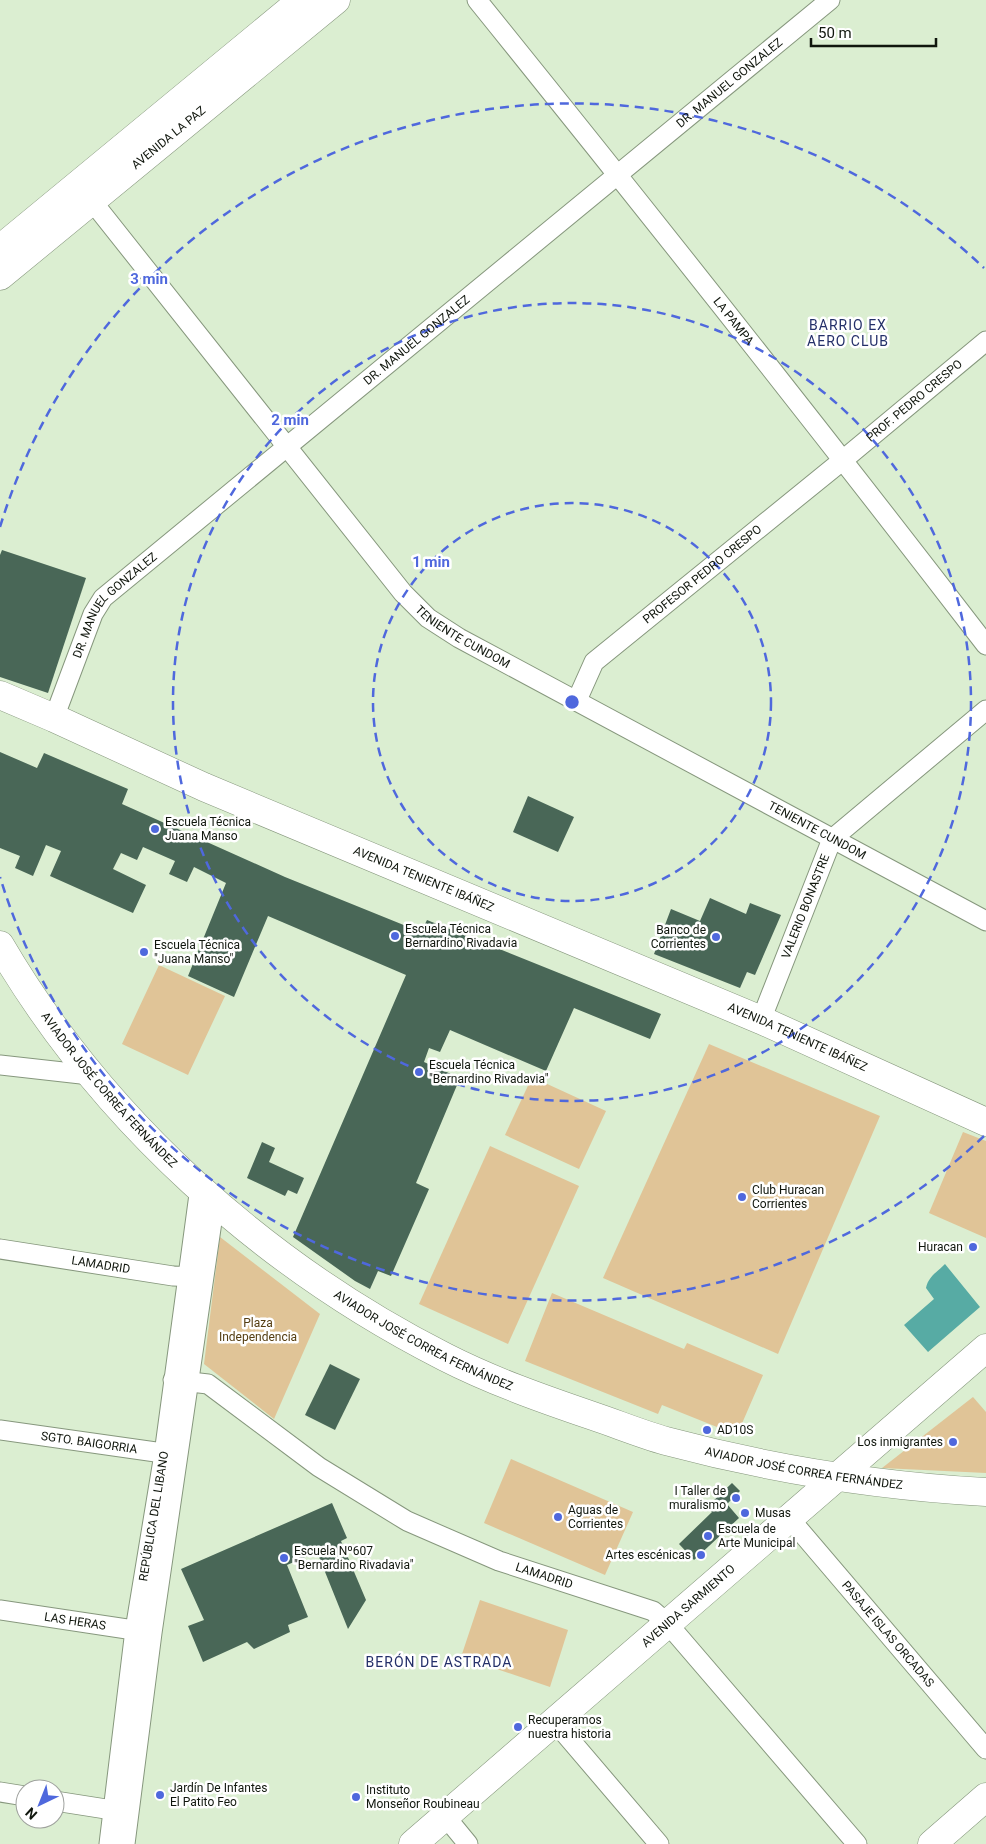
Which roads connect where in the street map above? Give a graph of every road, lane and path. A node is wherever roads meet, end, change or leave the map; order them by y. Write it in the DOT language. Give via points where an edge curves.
graph roads {
  1 [pos="302,0"];
  2 [pos="336,0"];
  3 [pos="477,0"];
  4 [pos="830,0"];
  5 [pos="618,174"];
  6 [pos="85,192"];
  7 [pos="0,248"];
  8 [pos="0,276"];
  9 [pos="986,341"];
  10 [pos="287,446"];
  11 [pos="843,460"];
  12 [pos="986,645"];
  13 [pos="0,695"];
  14 [pos="577,700"];
  15 [pos="986,710"];
  16 [pos="54,718"];
  17 [pos="832,839"];
  18 [pos="986,921"];
  19 [pos="0,945"];
  20 [pos="760,1020"];
  21 [pos="0,1065"];
  22 [pos="90,1075"];
  23 [pos="986,1122"];
  24 [pos="207,1194"];
  25 [pos="0,1249"];
  26 [pos="195,1276"];
  27 [pos="986,1348"];
  28 [pos="181,1381"];
  29 [pos="0,1430"];
  30 [pos="171,1455"];
  31 [pos="837,1478"];
  32 [pos="984,1493"];
  33 [pos="790,1519"];
  34 [pos="0,1610"];
  35 [pos="668,1624"];
  36 [pos="143,1632"];
  37 [pos="555,1722"];
  38 [pos="986,1749"];
  39 [pos="0,1792"];
  40 [pos="15,1794"];
  41 [pos="986,1797"];
  42 [pos="65,1803"];
  43 [pos="122,1812"];
  44 [pos="444,1816"];
  45 [pos="109,1844"];
  46 [pos="125,1844"];
  47 [pos="413,1844"];
  48 [pos="468,1844"];
  49 [pos="659,1844"];
  50 [pos="856,1844"];
  51 [pos="932,1844"];
  1 -- 6 [label="main road, AVENIDA LA PAZ"];
  2 -- 6 [label="main road, AVENIDA LA PAZ"];
  3 -- 5 [label="street, LA PAMPA"];
  4 -- 5 [label="street, DR. MANUEL GONZALEZ"];
  5 -- 10 [label="street, DR. MANUEL GONZALEZ"];
  5 -- 11 [label="street, LA PAMPA"];
  6 -- 7 [label="main road, AVENIDA LA PAZ"];
  6 -- 8 [label="main road, AVENIDA LA PAZ"];
  6 -- 10 [label="street, TENIENTE CUNDOM"];
  9 -- 11 [label="street, PROF. PEDRO CRESPO"];
  10 -- 14 [label="street, TENIENTE CUNDOM" via="403,593 428,618 459,638"];
  10 -- 16 [label="street, DR. MANUEL GONZALEZ" via="103,598 93,614"];
  11 -- 12 [label="street, LA PAMPA"];
  11 -- 14 [label="street, PROFESOR PEDRO CRESPO" via="594,662"];
  13 -- 16 [label="main road, AVENIDA TENIENTE IBÁÑEZ"];
  14 -- 17 [label="street, TENIENTE CUNDOM"];
  15 -- 17 [label="street, VALERIO BONASTRE"];
  16 -- 20 [label="main road, AVENIDA TENIENTE IBÁÑEZ" via="204,787"];
  17 -- 18 [label="street, TENIENTE CUNDOM"];
  17 -- 20 [label="street, VALERIO BONASTRE"];
  19 -- 22 [label="main road, AVIADOR JOSÉ CORREA FERNÁNDEZ" via="68,1048"];
  20 -- 23 [label="main road, AVENIDA TENIENTE IBÁÑEZ"];
  21 -- 22 [label="street"];
  22 -- 24 [label="main road, AVIADOR JOSÉ CORREA FERNÁNDEZ" via="146,1136"];
  24 -- 26 [label="street, REPÚBLICA DEL LIBANO"];
  24 -- 31 [label="main road, AVIADOR JOSÉ CORREA FERNÁNDEZ" via="293,1265 445,1357 568,1408 664,1440"];
  25 -- 26 [label="street, LAMADRID" via="173,1276"];
  26 -- 28 [label="street, REPÚBLICA DEL LIBANO"];
  27 -- 31 [label="main road, AVENIDA SARMIENTO"];
  28 -- 30 [label="street, REPÚBLICA DEL LIBANO"];
  28 -- 35 [label="street, LAMADRID" via="208,1384 319,1467 406,1521 499,1561 653,1611"];
  29 -- 30 [label="street, SGTO. BAIGORRIA"];
  30 -- 36 [label="street, REPÚBLICA DEL LIBANO"];
  31 -- 32 [label="main road, AVIADOR JOSÉ CORREA FERNÁNDEZ"];
  31 -- 33 [label="main road, AVENIDA SARMIENTO"];
  33 -- 35 [label="main road, AVENIDA SARMIENTO"];
  33 -- 38 [label="street, PASAJE ISLAS ORCADAS"];
  34 -- 36 [label="street, LAS HERAS"];
  35 -- 37 [label="main road, AVENIDA SARMIENTO"];
  35 -- 50 [label="street, LAMADRID"];
  36 -- 43 [label="street, REPÚBLICA DEL LIBANO"];
  37 -- 44 [label="main road, AVENIDA SARMIENTO"];
  37 -- 49 [label="street"];
  39 -- 40 [label="street"];
  41 -- 51 [label="main road"];
  42 -- 43 [label="street"];
  43 -- 45 [label="street, REPÚBLICA DEL LIBANO"];
  43 -- 46 [label="street, REPÚBLICA DEL LIBANO"];
  44 -- 47 [label="main road, AVENIDA SARMIENTO"];
  44 -- 48 [label="street"];
}
